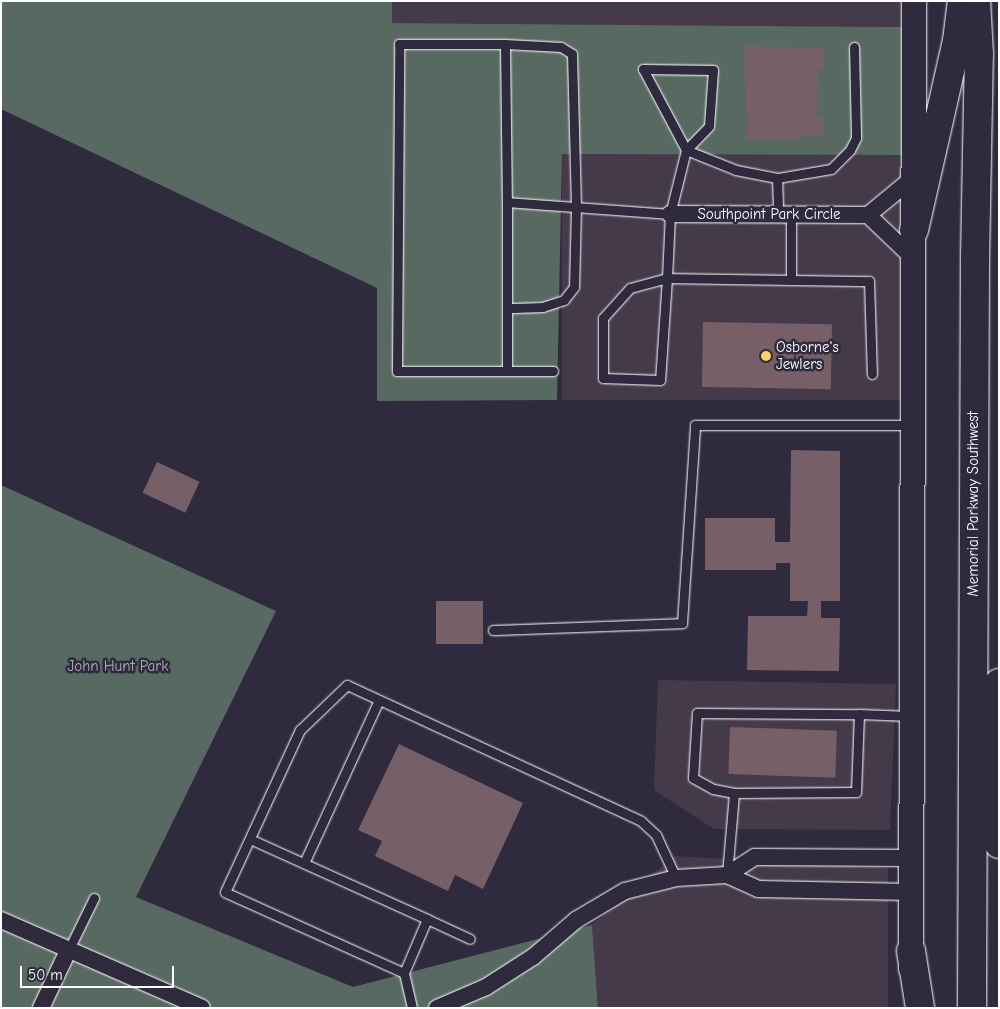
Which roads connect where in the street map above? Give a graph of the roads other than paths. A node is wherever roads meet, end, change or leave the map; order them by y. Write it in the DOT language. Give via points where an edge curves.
graph roads {
  1 [pos="914,1"];
  2 [pos="962,1"];
  3 [pos="976,1"];
  4 [pos="505,44"];
  5 [pos="854,47"];
  6 [pos="686,150"];
  7 [pos="777,178"];
  8 [pos="913,178"];
  9 [pos="508,202"];
  10 [pos="576,207"];
  11 [pos="670,214"];
  12 [pos="785,215"];
  13 [pos="868,216"];
  14 [pos="914,230"];
  15 [pos="913,258"];
  16 [pos="667,278"];
  17 [pos="791,280"];
  18 [pos="507,308"];
  19 [pos="507,371"];
  20 [pos="553,371"];
  21 [pos="872,374"];
  22 [pos="913,425"];
  23 [pos="493,630"];
  24 [pos="999,683"];
  25 [pos="379,700"];
  26 [pos="859,714"];
  27 [pos="911,716"];
  28 [pos="734,793"];
  29 [pos="250,839"];
  30 [pos="999,844"];
  31 [pos="910,858"];
  32 [pos="304,863"];
  33 [pos="727,875"];
  34 [pos="676,878"];
  35 [pos="911,892"];
  36 [pos="94,898"];
  37 [pos="427,919"];
  38 [pos="1,920"];
  39 [pos="470,939"];
  40 [pos="68,951"];
  41 [pos="911,951"];
  42 [pos="404,974"];
  43 [pos="41,1008"];
  44 [pos="202,1008"];
  45 [pos="412,1008"];
  46 [pos="437,1008"];
  47 [pos="911,1008"];
  48 [pos="920,1008"];
  49 [pos="972,1008"];
  1 -- 8 [label="main road"];
  2 -- 14 [label="highway" via="957,42"];
  3 -- 49 [label="highway, Memorial Parkway Southwest" via="979,54 974,258"];
  4 -- 9 [label="lane"];
  4 -- 10 [label="lane" via="561,47 572,54"];
  4 -- 19 [label="lane" via="399,44 397,371"];
  5 -- 7 [label="lane" via="856,138 850,150 830,169"];
  6 -- 6 [label="lane" via="647,77 642,69 714,70 710,126"];
  6 -- 7 [label="lane" via="736,170"];
  6 -- 11 [label="lane"];
  7 -- 12 [label="lane"];
  8 -- 13 [label="street"];
  8 -- 14 [label="main road"];
  9 -- 10 [label="lane"];
  9 -- 18 [label="lane"];
  10 -- 11 [label="lane"];
  10 -- 18 [label="lane" via="574,287 564,300 543,307"];
  11 -- 12 [label="street, Southpoint Park Circle"];
  11 -- 16 [label="lane"];
  12 -- 13 [label="street, Southpoint Park Circle"];
  12 -- 17 [label="lane"];
  13 -- 15 [label="street"];
  14 -- 15 [label="main road"];
  15 -- 22 [label="main road"];
  16 -- 16 [label="lane" via="660,380 603,378 603,318 630,288"];
  16 -- 17 [label="lane"];
  17 -- 21 [label="lane" via="868,281"];
  18 -- 19 [label="lane"];
  19 -- 20 [label="lane"];
  22 -- 23 [label="lane" via="695,425 682,623"];
  22 -- 27 [label="main road"];
  24 -- 30 [label="highway"];
  25 -- 29 [label="lane" via="347,685 300,730"];
  25 -- 32 [label="lane"];
  25 -- 34 [label="lane" via="642,821 656,835"];
  26 -- 27 [label="lane"];
  26 -- 28 [label="lane" via="856,792"];
  26 -- 28 [label="lane" via="697,713 693,778 713,789"];
  27 -- 31 [label="main road"];
  28 -- 33 [label="lane"];
  29 -- 32 [label="lane"];
  29 -- 42 [label="lane" via="226,892"];
  31 -- 33 [label="street" via="754,857"];
  31 -- 35 [label="main road"];
  32 -- 37 [label="lane"];
  33 -- 34 [label="street"];
  33 -- 35 [label="street" via="758,888"];
  34 -- 46 [label="street" via="625,891 576,920 533,957 486,987"];
  35 -- 41 [label="main road"];
  36 -- 40 [label="lane"];
  37 -- 39 [label="lane"];
  37 -- 42 [label="lane"];
  38 -- 40 [label="street"];
  40 -- 43 [label="street"];
  40 -- 44 [label="street"];
  41 -- 47 [label="main road"];
  41 -- 48 [label="highway"];
  42 -- 45 [label="lane"];
}
